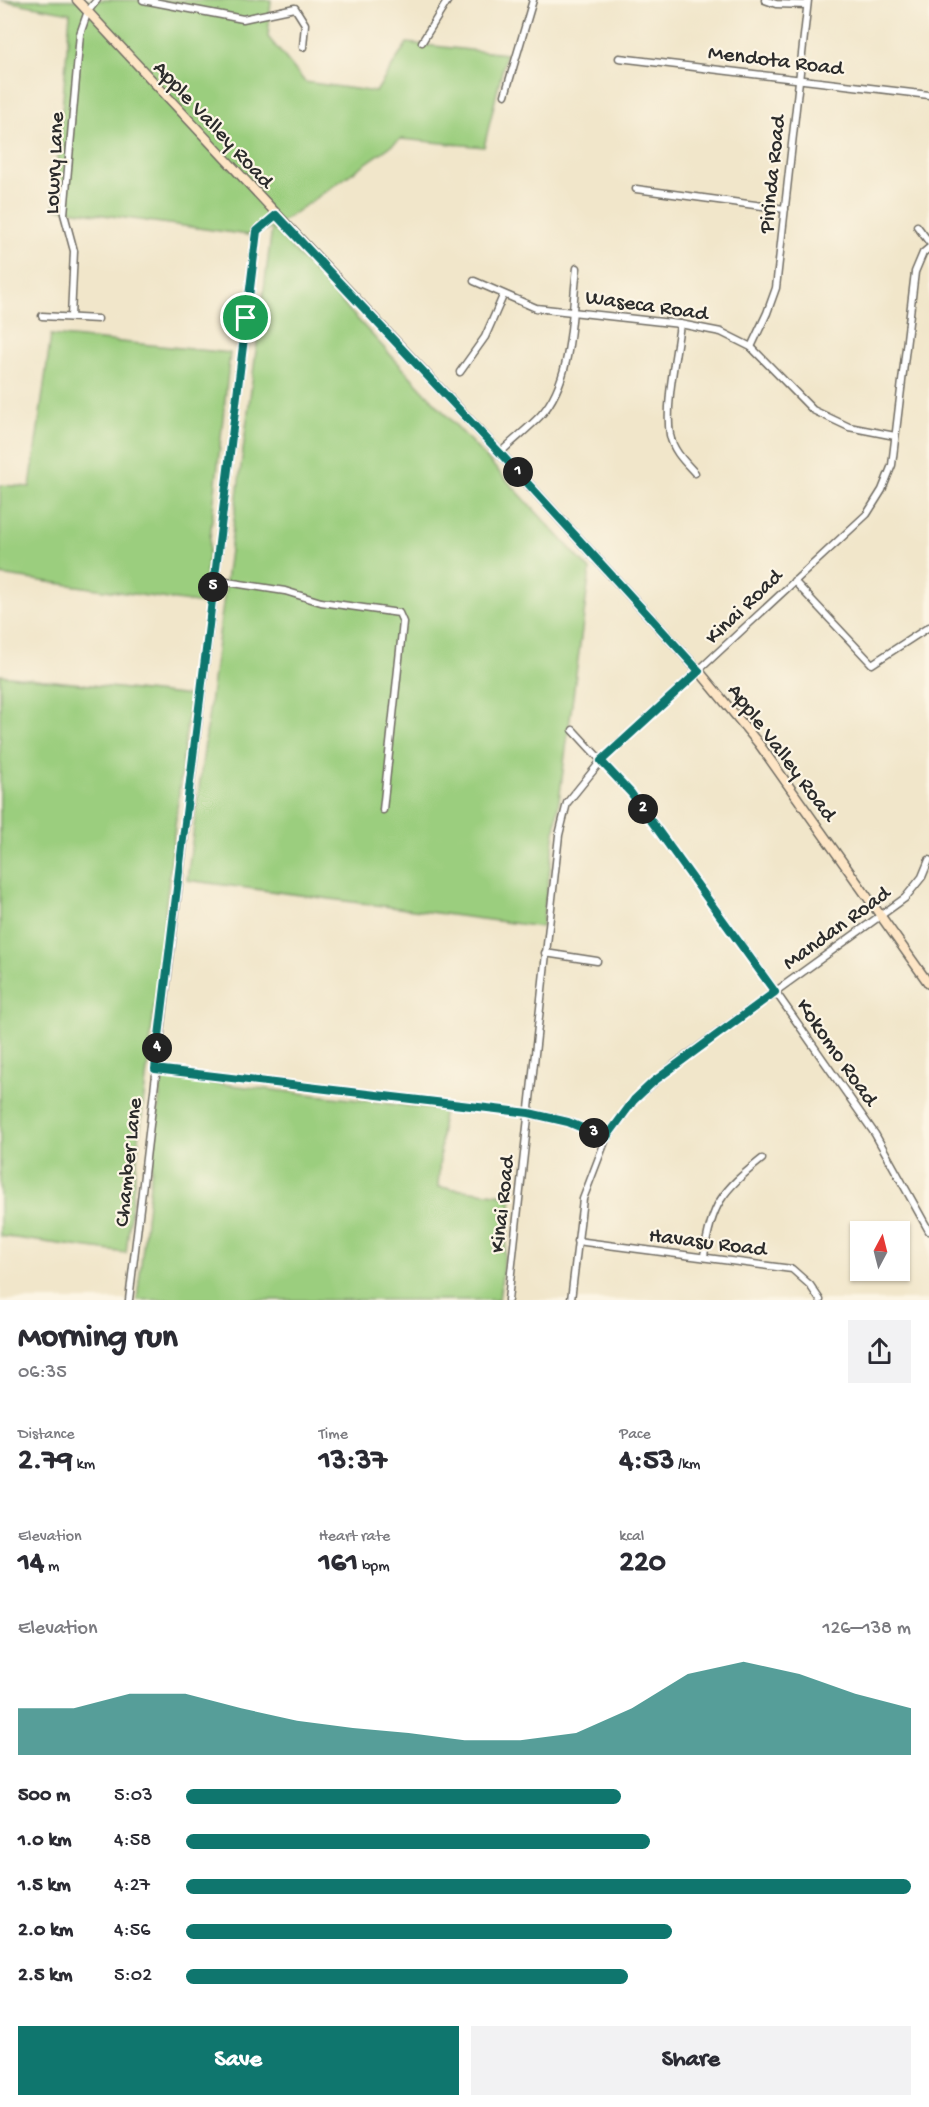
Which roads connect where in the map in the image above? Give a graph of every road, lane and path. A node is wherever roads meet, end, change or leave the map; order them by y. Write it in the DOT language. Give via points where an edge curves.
graph roads {
  1 [pos="77,0"];
  2 [pos="97,0"];
  3 [pos="143,0"];
  4 [pos="448,0"];
  5 [pos="533,0"];
  6 [pos="765,0"];
  7 [pos="808,3"];
  8 [pos="88,11"];
  9 [pos="422,42"];
  10 [pos="303,47"];
  11 [pos="619,58"];
  12 [pos="798,78"];
  13 [pos="506,94"];
  14 [pos="929,95"];
  15 [pos="636,189"];
  16 [pos="784,209"];
  17 [pos="276,215"];
  18 [pos="917,226"];
  19 [pos="929,242"];
  20 [pos="929,248"];
  21 [pos="577,268"];
  22 [pos="474,281"];
  23 [pos="502,296"];
  24 [pos="572,311"];
  25 [pos="42,316"];
  26 [pos="71,317"];
  27 [pos="98,319"];
  28 [pos="680,324"];
  29 [pos="751,347"];
  30 [pos="460,372"];
  31 [pos="895,436"];
  32 [pos="500,453"];
  33 [pos="695,473"];
  34 [pos="214,580"];
  35 [pos="794,581"];
  36 [pos="929,627"];
  37 [pos="699,671"];
  38 [pos="573,730"];
  39 [pos="601,761"];
  40 [pos="383,810"];
  41 [pos="929,860"];
  42 [pos="882,917"];
  43 [pos="545,953"];
  44 [pos="597,961"];
  45 [pos="929,984"];
  46 [pos="775,992"];
  47 [pos="155,1069"];
  48 [pos="529,1113"];
  49 [pos="606,1138"];
  50 [pos="762,1159"];
  51 [pos="929,1231"];
  52 [pos="577,1241"];
  53 [pos="704,1256"];
  54 [pos="129,1300"];
  55 [pos="508,1300"];
  56 [pos="572,1300"];
  57 [pos="820,1300"];
  1 -- 8 [label="main road, Apple Valley Road"];
  2 -- 8 [label="street"];
  3 -- 10 [label="street" via="243,19 295,8 305,24"];
  4 -- 9 [label="street"];
  5 -- 13 [label="street"];
  6 -- 7 [label="street" via="776,4"];
  7 -- 12 [label="street, Pirinda Road"];
  8 -- 17 [label="main road, Apple Valley Road"];
  8 -- 26 [label="street, Lowry Lane" via="80,34 65,187 64,214 74,250"];
  11 -- 12 [label="street, Mendota Road"];
  12 -- 14 [label="street, Mendota Road"];
  12 -- 16 [label="street, Pirinda Road"];
  15 -- 16 [label="street"];
  16 -- 29 [label="street, Pirinda Road" via="776,288"];
  17 -- 32 [label="main road, Apple Valley Road"];
  17 -- 34 [label="street, Chamber Lane" via="257,231"];
  18 -- 19 [label="street"];
  20 -- 31 [label="street, Kinai Road" via="915,272"];
  21 -- 24 [label="street"];
  22 -- 23 [label="street, Waseca Road"];
  23 -- 24 [label="street, Waseca Road" via="536,308"];
  23 -- 30 [label="street" via="486,337"];
  24 -- 28 [label="street, Waseca Road"];
  24 -- 32 [label="street" via="559,386 542,414"];
  25 -- 26 [label="street"];
  26 -- 27 [label="street"];
  28 -- 29 [label="street, Waseca Road" via="721,332"];
  28 -- 33 [label="street" via="670,436 679,456"];
  29 -- 31 [label="street, Waseca Road" via="813,410 849,427"];
  31 -- 35 [label="street, Kinai Road" via="892,465 867,514"];
  32 -- 37 [label="main road, Apple Valley Road"];
  34 -- 40 [label="street" via="399,613 403,622"];
  34 -- 47 [label="street, Chamber Lane"];
  35 -- 36 [label="street" via="872,664"];
  35 -- 37 [label="street, Kinai Road"];
  37 -- 39 [label="street, Kinai Road"];
  37 -- 42 [label="main road, Apple Valley Road" via="759,744"];
  38 -- 39 [label="street, Kokomo Road"];
  39 -- 43 [label="street, Kinai Road" via="567,803 559,835"];
  39 -- 46 [label="street, Kokomo Road" via="631,793"];
  41 -- 42 [label="street, Mandan Road" via="913,891"];
  42 -- 45 [label="main road, Apple Valley Road"];
  42 -- 46 [label="street, Mandan Road"];
  43 -- 44 [label="street"];
  43 -- 48 [label="street, Kinai Road"];
  46 -- 49 [label="street, Mandan Road" via="653,1082"];
  46 -- 51 [label="street, Kokomo Road" via="874,1134"];
  47 -- 48 [label="street"];
  47 -- 54 [label="street, Chamber Lane"];
  48 -- 49 [label="street" via="568,1122"];
  48 -- 55 [label="street, Kinai Road"];
  49 -- 52 [label="street, Mandan Road" via="584,1199"];
  50 -- 53 [label="street" via="731,1184 716,1206"];
  52 -- 53 [label="street, Havasu Road"];
  52 -- 56 [label="street, Mandan Road"];
  53 -- 57 [label="street, Havasu Road" via="792,1269"];
}
